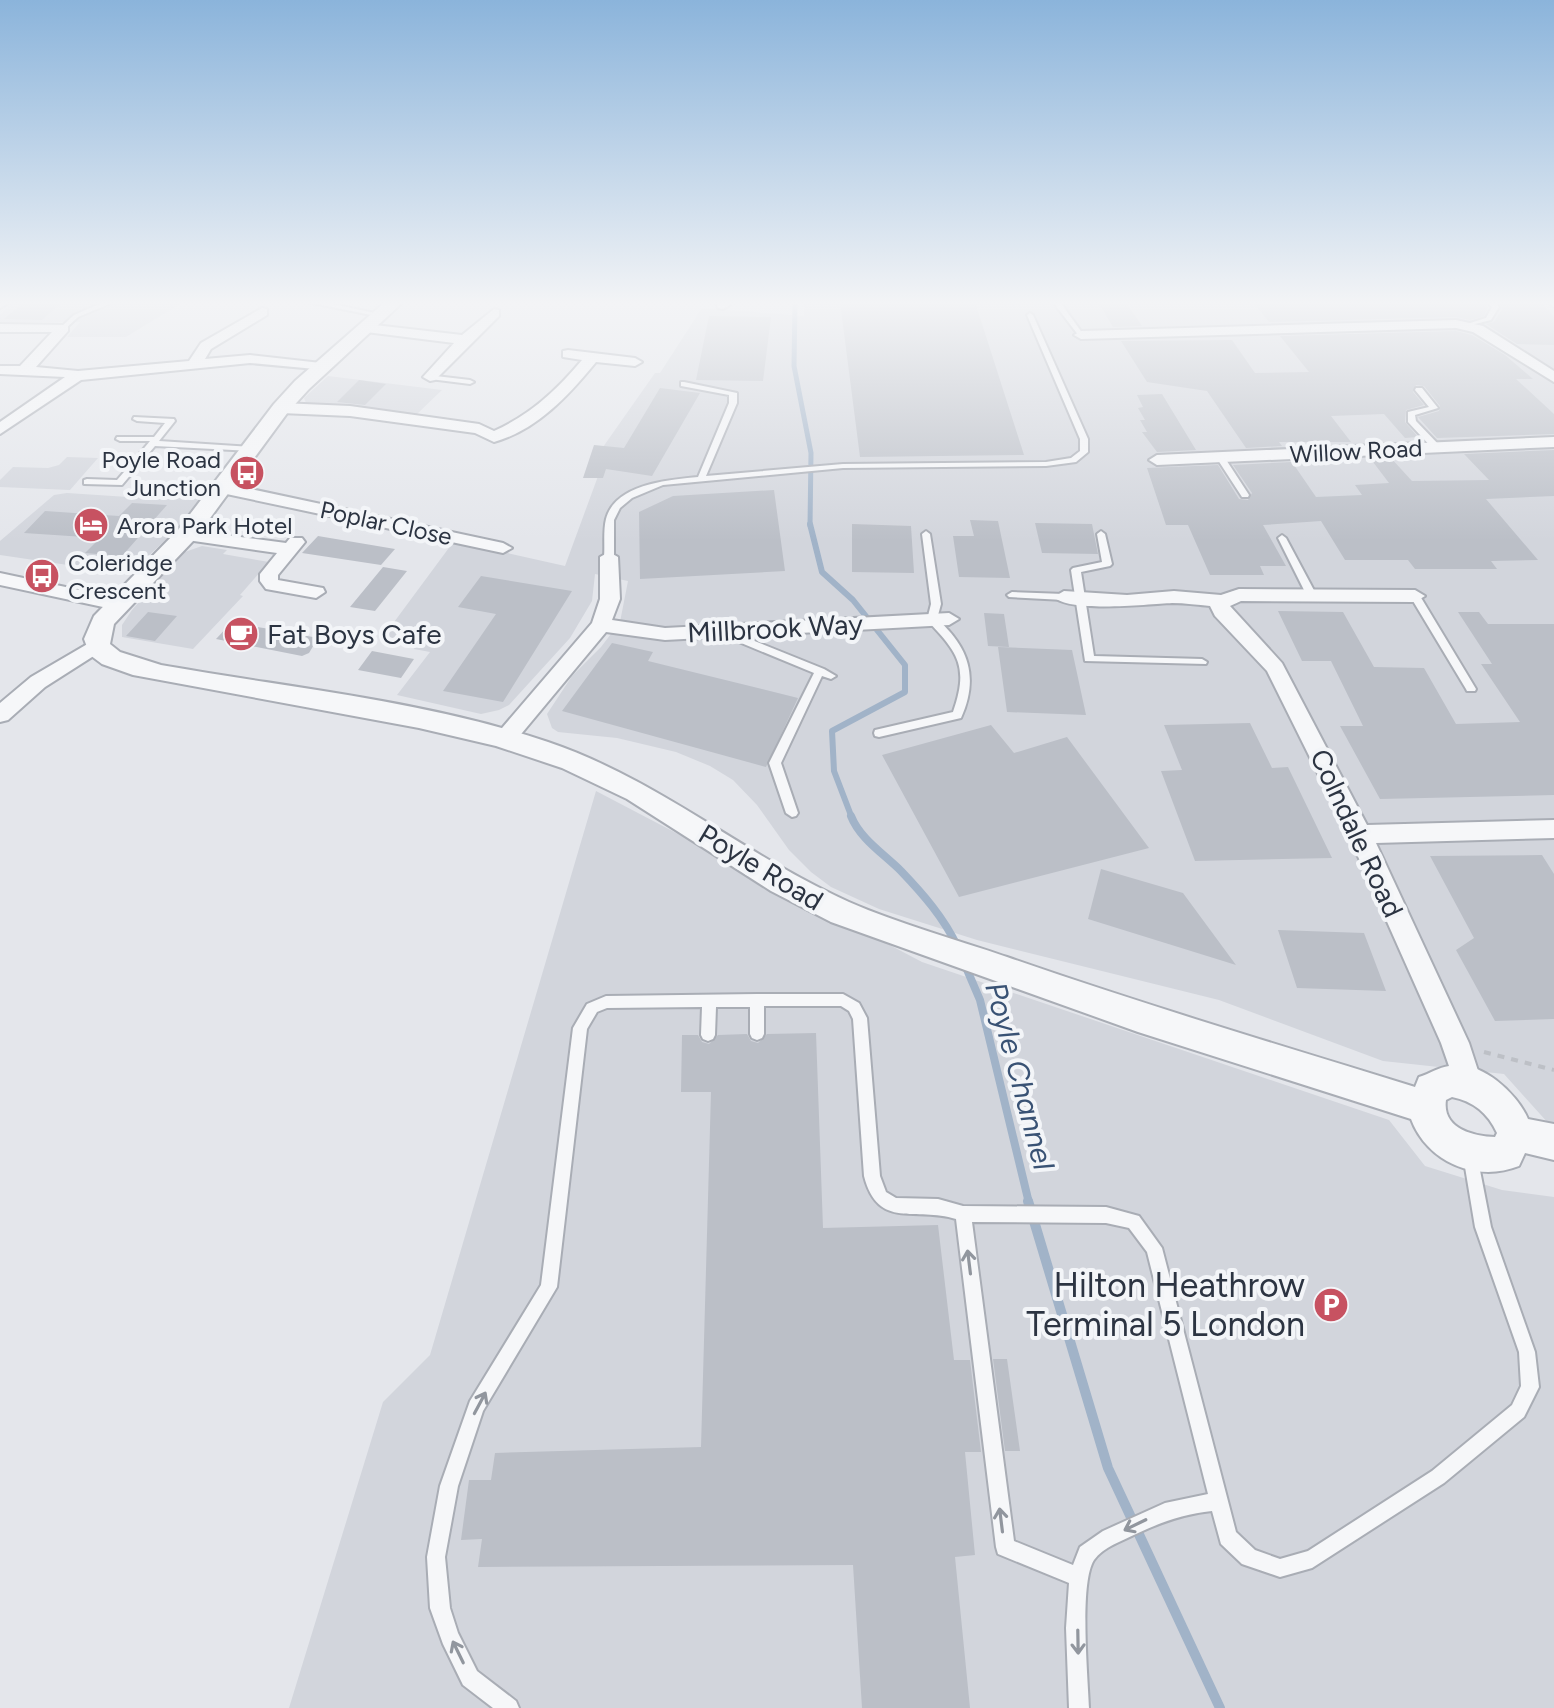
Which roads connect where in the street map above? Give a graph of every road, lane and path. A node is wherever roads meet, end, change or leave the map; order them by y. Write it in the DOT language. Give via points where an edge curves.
graph roads {
  1 [pos="69,382"];
  2 [pos="307,382"];
  3 [pos="573,382"];
  4 [pos="1059,382"];
  5 [pos="684,384"];
  6 [pos="1419,390"];
  7 [pos="281,408"];
  8 [pos="137,419"];
  9 [pos="0,429"];
  10 [pos="120,439"];
  11 [pos="155,441"];
  12 [pos="1554,442"];
  13 [pos="1437,448"];
  14 [pos="252,449"];
  15 [pos="1224,453"];
  16 [pos="1157,460"];
  17 [pos="110,461"];
  18 [pos="137,462"];
  19 [pos="701,479"];
  20 [pos="87,482"];
  21 [pos="223,488"];
  22 [pos="1245,495"];
  23 [pos="926,534"];
  24 [pos="1101,534"];
  25 [pos="186,535"];
  26 [pos="1282,538"];
  27 [pos="503,548"];
  28 [pos="609,557"];
  29 [pos="0,579"];
  30 [pos="316,592"];
  31 [pos="1012,595"];
  32 [pos="1312,596"];
  33 [pos="1415,596"];
  34 [pos="1071,597"];
  35 [pos="1223,601"];
  36 [pos="117,604"];
  37 [pos="940,619"];
  38 [pos="601,625"];
  39 [pos="733,630"];
  40 [pos="96,645"];
  41 [pos="1202,662"];
  42 [pos="1471,689"];
  43 [pos="0,715"];
  44 [pos="879,733"];
  45 [pos="504,740"];
  46 [pos="792,813"];
  47 [pos="1554,829"];
  48 [pos="1360,834"];
  49 [pos="757,1000"];
  50 [pos="709,1001"];
  51 [pos="757,1034"];
  52 [pos="708,1035"];
  53 [pos="1455,1043"];
  54 [pos="1554,1070"];
  55 [pos="1468,1083"];
  56 [pos="1427,1107"];
  57 [pos="1516,1134"];
  58 [pos="1554,1142"];
  59 [pos="1470,1155"];
  60 [pos="963,1214"];
  61 [pos="1217,1502"];
  62 [pos="1078,1577"];
  63 [pos="509,1708"];
  64 [pos="1079,1708"];
  1 -- 9 [label="street"];
  2 -- 7 [label="street"];
  3 -- 7 [label="street" via="525,424 494,437 479,429 350,411"];
  4 -- 19 [label="lane" via="1084,439 1084,452 1073,460 843,466"];
  5 -- 19 [label="lane" via="733,393"];
  6 -- 13 [label="lane" via="1434,408 1411,414 1412,422"];
  7 -- 14 [label="street"];
  8 -- 11 [label="lane" via="171,421"];
  10 -- 11 [label="lane"];
  11 -- 14 [label="lane"];
  11 -- 18 [label="lane"];
  12 -- 13 [label="street, Willow Road"];
  13 -- 15 [label="street, Willow Road"];
  14 -- 21 [label="street"];
  15 -- 16 [label="street, Willow Road"];
  15 -- 22 [label="lane"];
  17 -- 18 [label="lane"];
  18 -- 20 [label="lane" via="119,483"];
  19 -- 28 [label="lane" via="661,483 616,507 610,520"];
  21 -- 25 [label="street"];
  21 -- 27 [label="street, Poplar Close"];
  23 -- 37 [label="lane"];
  24 -- 34 [label="lane" via="1107,564 1076,570"];
  25 -- 30 [label="street" via="293,545 269,581"];
  25 -- 36 [label="street"];
  26 -- 32 [label="lane"];
  28 -- 38 [label="street" via="610,599"];
  29 -- 36 [label="street"];
  31 -- 34 [label="lane"];
  32 -- 33 [label="street"];
  32 -- 35 [label="street" via="1239,595"];
  33 -- 42 [label="lane"];
  34 -- 35 [label="street"];
  34 -- 41 [label="lane" via="1089,659"];
  35 -- 48 [label="street, Colndale Road" via="1222,612 1275,668"];
  36 -- 40 [label="street" via="103,621"];
  37 -- 39 [label="street, Millbrook Way"];
  37 -- 44 [label="lane" via="966,674 957,715"];
  38 -- 39 [label="street, Millbrook Way" via="665,634"];
  38 -- 45 [label="street"];
  39 -- 46 [label="lane" via="738,638 826,674 775,763"];
  40 -- 43 [label="street" via="38,682"];
  40 -- 45 [label="street, Poyle Road" via="120,664 149,671 272,689"];
  45 -- 56 [label="street, Poyle Road" via="605,775 797,894 866,923 1138,1017"];
  47 -- 48 [label="street"];
  48 -- 53 [label="street, Colndale Road"];
  49 -- 50 [label="lane"];
  49 -- 51 [label="lane"];
  49 -- 60 [label="lane" via="833,999 854,1007 860,1018 874,1191 884,1201 908,1208 940,1207"];
  50 -- 52 [label="lane"];
  63 -- 50 [label="lane, one-way" via="470,1678 440,1608 436,1557 449,1486 476,1407 549,1287 580,1028 592,1008 606,1002"];
  53 -- 54 [label="path"];
  53 -- 55 [label="street, Colndale Road"];
  55 -- 56 [label="street" via="1451,1081 1432,1089"];
  55 -- 57 [label="street" via="1489,1093 1509,1114"];
  56 -- 59 [label="street" via="1434,1126 1450,1144"];
  57 -- 58 [label="street"];
  57 -- 59 [label="street" via="1506,1153 1492,1158"];
  59 -- 61 [label="lane" via="1483,1227 1527,1352 1530,1387 1518,1411 1438,1477 1312,1559 1280,1568 1249,1557 1228,1537"];
  60 -- 61 [label="lane" via="1106,1215 1134,1221 1154,1248"];
  62 -- 60 [label="lane, one-way" via="1005,1547"];
  61 -- 62 [label="lane, one-way" via="1182,1504 1103,1540 1087,1554"];
  62 -- 64 [label="lane, one-way"];
}
